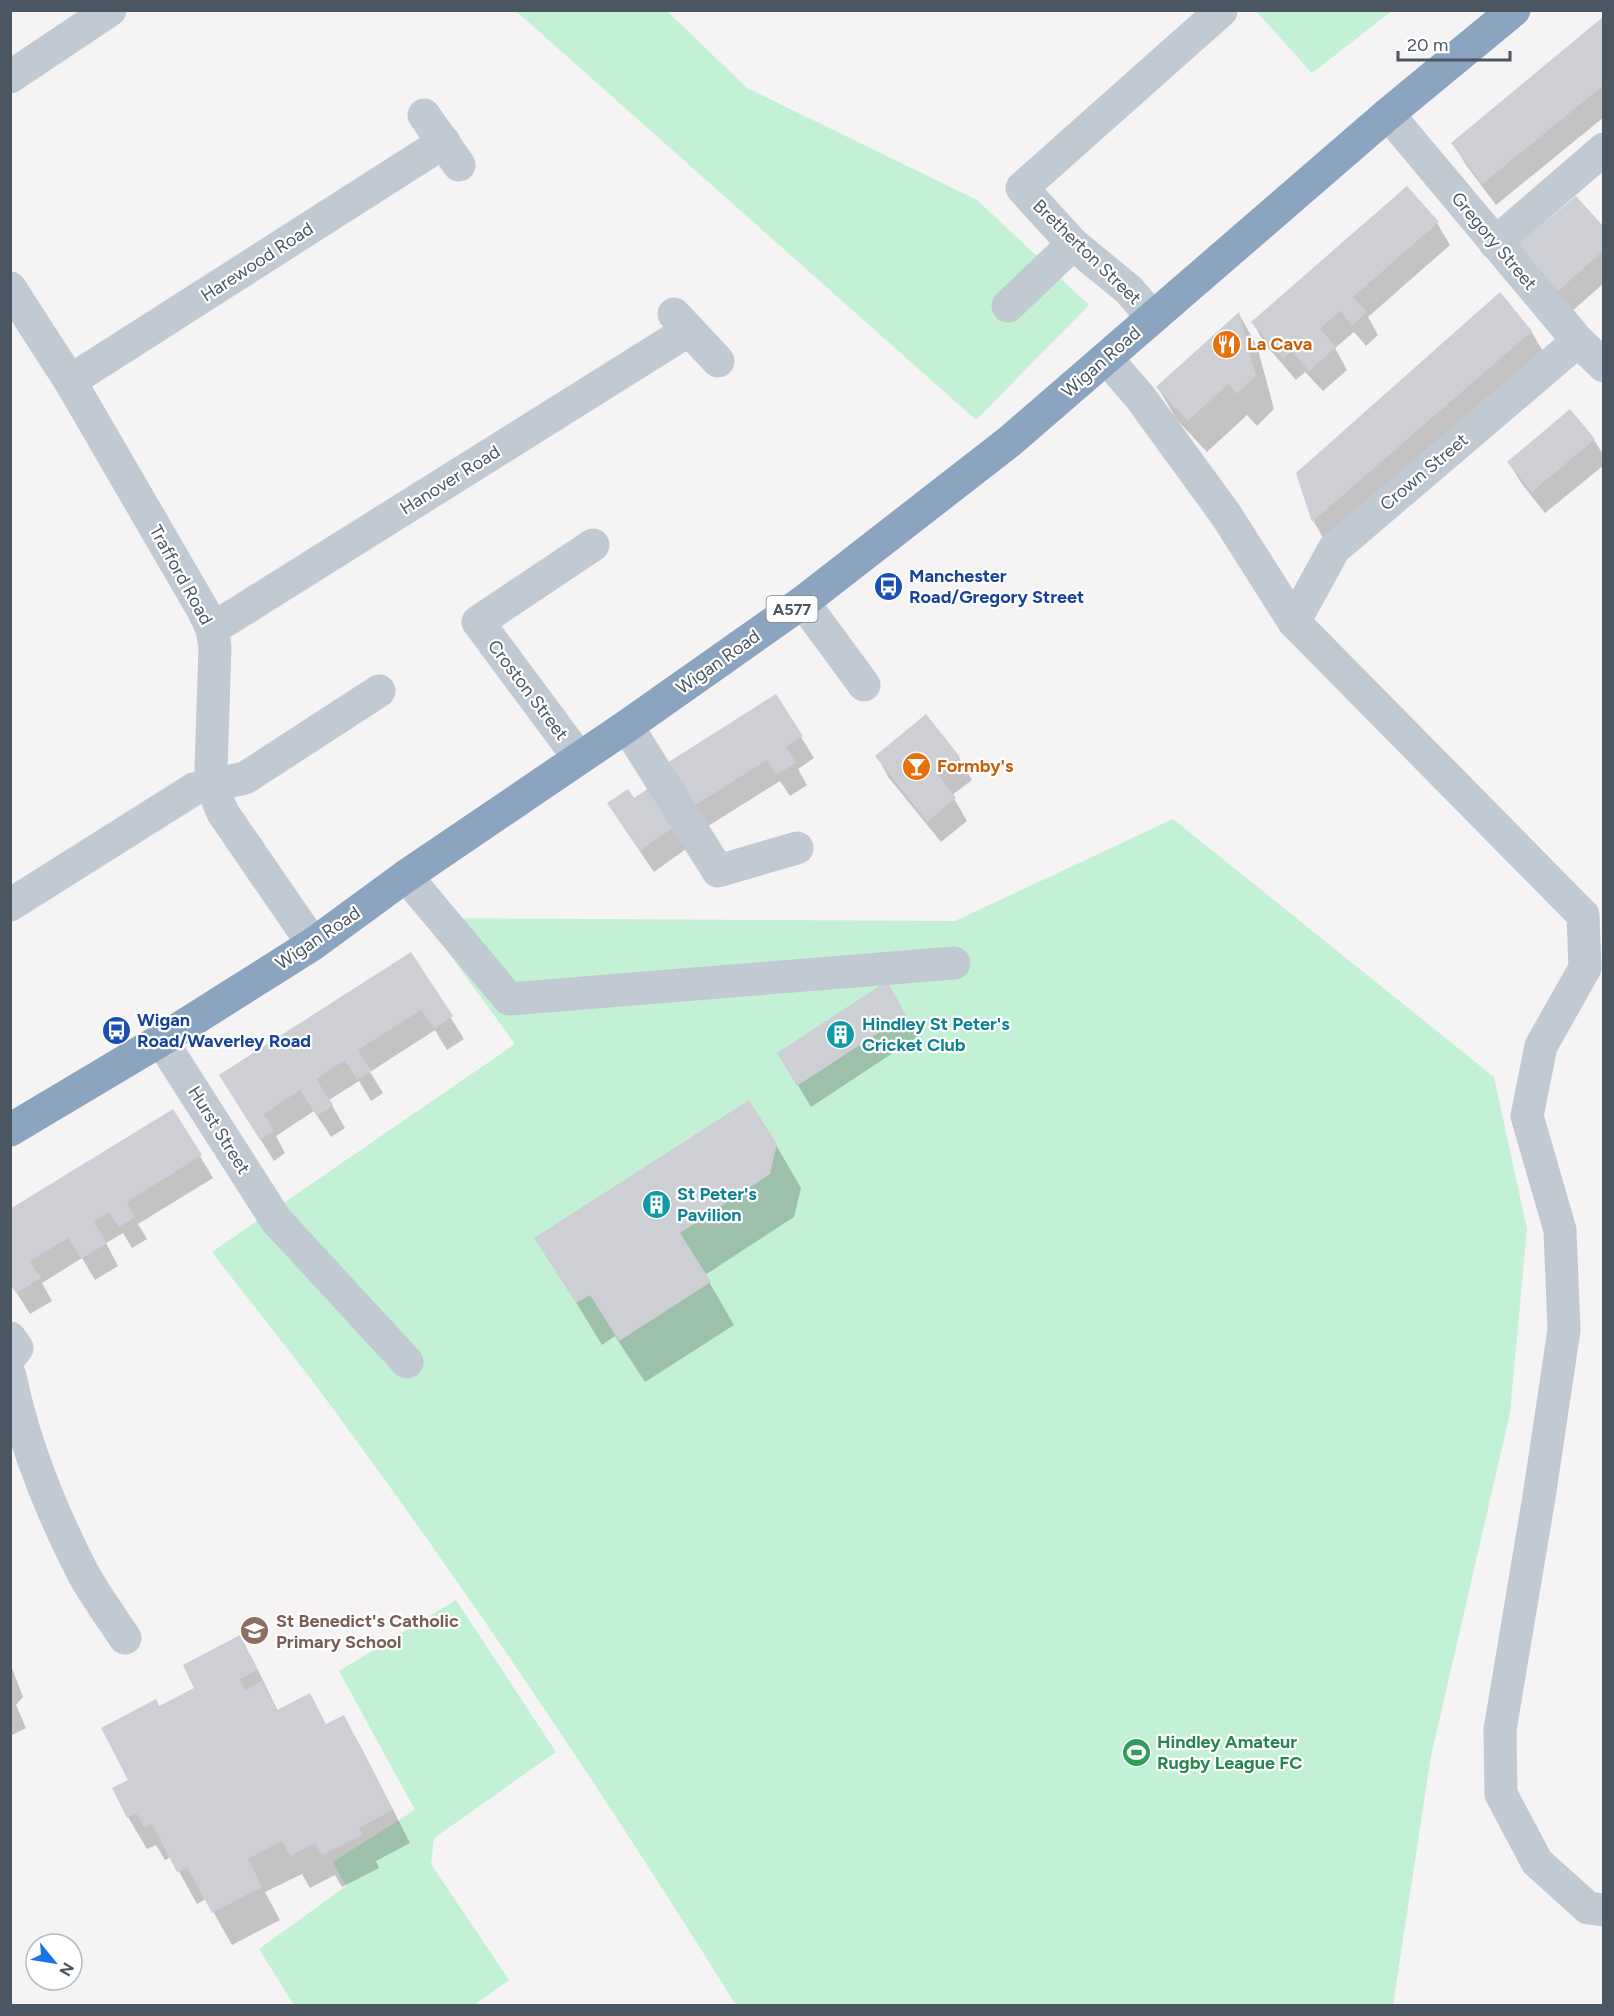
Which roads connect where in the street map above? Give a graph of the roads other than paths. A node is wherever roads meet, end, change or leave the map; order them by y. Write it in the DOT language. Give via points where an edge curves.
graph roads {
  1 [pos="110,10"];
  2 [pos="1514,10"];
  3 [pos="1221,11"];
  4 [pos="10,77"];
  5 [pos="1388,114"];
  6 [pos="424,115"];
  7 [pos="1604,150"];
  8 [pos="1495,243"];
  9 [pos="1073,244"];
  10 [pos="10,288"];
  11 [pos="1008,306"];
  12 [pos="1152,317"];
  13 [pos="1578,341"];
  14 [pos="1107,359"];
  15 [pos="718,360"];
  16 [pos="1604,366"];
  17 [pos="70,381"];
  18 [pos="593,545"];
  19 [pos="802,602"];
  20 [pos="1294,622"];
  21 [pos="212,629"];
  22 [pos="864,685"];
  23 [pos="379,691"];
  24 [pos="627,726"];
  25 [pos="579,758"];
  26 [pos="212,786"];
  27 [pos="797,848"];
  28 [pos="406,876"];
  29 [pos="10,905"];
  30 [pos="313,944"];
  31 [pos="954,963"];
  32 [pos="161,1040"];
  33 [pos="10,1130"];
  34 [pos="12,1355"];
  35 [pos="406,1362"];
  36 [pos="125,1638"];
  37 [pos="1604,1910"];
  1 -- 4 [label="street"];
  2 -- 5 [label="highway, Wigan Road / A577"];
  3 -- 9 [label="street, Bretherton Street" via="1022,188"];
  5 -- 8 [label="street, Gregory Street"];
  5 -- 12 [label="highway, Wigan Road / A577"];
  6 -- 17 [label="street, Harewood Road" via="451,153"];
  7 -- 8 [label="street"];
  8 -- 13 [label="street, Gregory Street"];
  9 -- 11 [label="street"];
  9 -- 12 [label="street, Bretherton Street" via="1129,290"];
  10 -- 17 [label="street, Trafford Road"];
  12 -- 14 [label="highway, Wigan Road / A577"];
  13 -- 16 [label="street, Gregory Street"];
  13 -- 20 [label="street, Crown Street" via="1334,549"];
  14 -- 19 [label="highway, Wigan Road / A577" via="1010,441"];
  14 -- 20 [label="street" via="1140,397 1226,515"];
  15 -- 21 [label="street, Hanover Road" via="681,322"];
  17 -- 21 [label="street, Trafford Road"];
  18 -- 25 [label="street, Croston Street" via="478,622"];
  19 -- 22 [label="street"];
  19 -- 24 [label="highway, Wigan Road / A577"];
  20 -- 37 [label="street" via="1583,915 1585,968 1541,1046 1527,1116 1560,1230 1564,1330 1500,1730 1501,1794 1537,1862 1588,1908"];
  21 -- 26 [label="street, Trafford Road"];
  23 -- 26 [label="street" via="245,778"];
  24 -- 25 [label="highway, Wigan Road / A577"];
  24 -- 27 [label="street" via="718,871"];
  25 -- 28 [label="highway, Wigan Road / A577"];
  26 -- 29 [label="street" via="194,789"];
  26 -- 30 [label="street, Trafford Road" via="223,813"];
  28 -- 30 [label="highway, Wigan Road / A577"];
  28 -- 31 [label="street" via="509,999"];
  30 -- 32 [label="highway, Wigan Road / A577"];
  32 -- 33 [label="highway, Wigan Road / A577"];
  32 -- 35 [label="street, Hurst Street" via="276,1220"];
  34 -- 36 [label="street" via="16,1404 45,1491 84,1574"];
}
